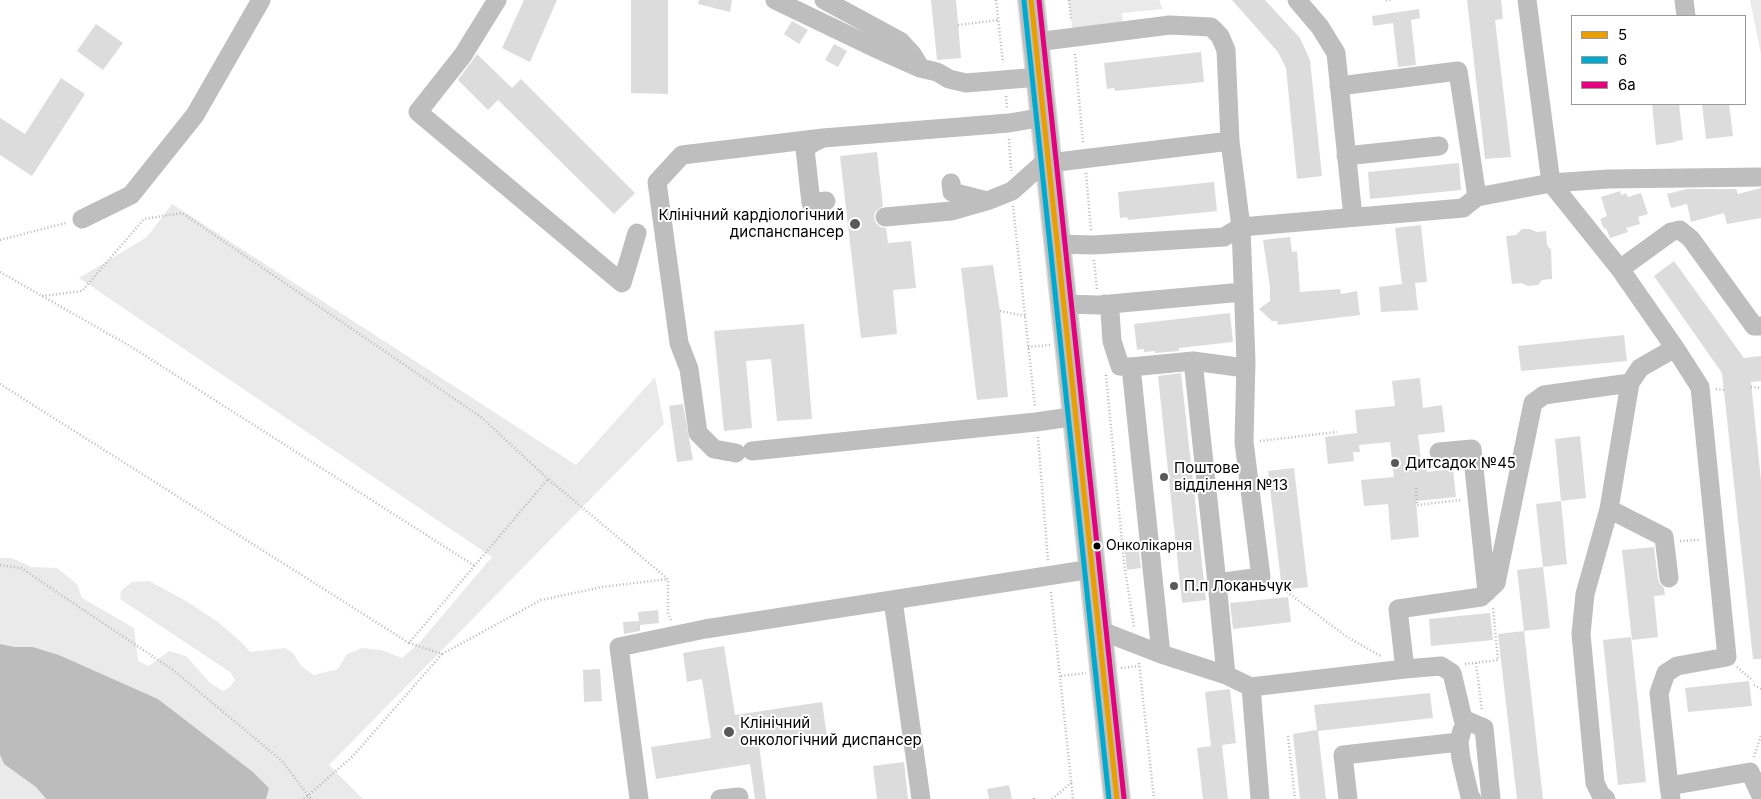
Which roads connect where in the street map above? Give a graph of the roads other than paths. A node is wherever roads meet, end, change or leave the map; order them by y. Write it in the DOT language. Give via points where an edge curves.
graph roads {
  1 [pos="261,0"];
  2 [pos="497,0"];
  3 [pos="775,0"];
  4 [pos="824,0"];
  5 [pos="1031,0"];
  6 [pos="1296,0"];
  7 [pos="1527,0"];
  8 [pos="1684,0"];
  9 [pos="1686,15"];
  10 [pos="1036,42"];
  11 [pos="920,68"];
  12 [pos="1039,77"];
  13 [pos="1339,86"];
  14 [pos="1044,117"];
  15 [pos="823,138"];
  16 [pos="1230,141"];
  17 [pos="1439,146"];
  18 [pos="1346,156"];
  19 [pos="1049,161"];
  20 [pos="1761,177"];
  21 [pos="950,183"];
  22 [pos="1552,183"];
  23 [pos="1477,197"];
  24 [pos="826,201"];
  25 [pos="987,201"];
  26 [pos="1353,217"];
  27 [pos="885,218"];
  28 [pos="82,219"];
  29 [pos="1241,228"];
  30 [pos="638,233"];
  31 [pos="1058,244"];
  32 [pos="1620,269"];
  33 [pos="1243,292"];
  34 [pos="1064,304"];
  35 [pos="1102,305"];
  36 [pos="1761,326"];
  37 [pos="1675,348"];
  38 [pos="1193,361"];
  39 [pos="1131,366"];
  40 [pos="1245,368"];
  41 [pos="1630,383"];
  42 [pos="1077,416"];
  43 [pos="1439,452"];
  44 [pos="1609,509"];
  45 [pos="1092,569"];
  46 [pos="1669,578"];
  47 [pos="1217,583"];
  48 [pos="1487,592"];
  49 [pos="894,600"];
  50 [pos="1099,630"];
  51 [pos="1161,654"];
  52 [pos="1405,669"];
  53 [pos="1226,675"];
  54 [pos="1251,687"];
  55 [pos="1463,719"];
  56 [pos="1459,742"];
  57 [pos="1670,792"];
  58 [pos="1761,796"];
  59 [pos="739,797"];
  60 [pos="639,799"];
  61 [pos="720,799"];
  62 [pos="921,799"];
  63 [pos="1117,799"];
  64 [pos="1260,799"];
  65 [pos="1348,799"];
  66 [pos="1472,799"];
  67 [pos="1491,799"];
  68 [pos="1606,799"];
  1 -- 28 [label="lane" via="195,115 131,195"];
  2 -- 30 [label="lane" via="463,55 418,112 622,283"];
  3 -- 11 [label="lane"];
  4 -- 11 [label="lane" via="900,41"];
  5 -- 10 [label="main road"];
  6 -- 13 [label="lane" via="1320,27 1336,53"];
  7 -- 22 [label="lane"];
  8 -- 9 [label="lane"];
  10 -- 12 [label="main road"];
  10 -- 16 [label="lane" via="1170,25 1212,27 1226,50"];
  11 -- 12 [label="lane" via="966,83"];
  12 -- 14 [label="main road"];
  13 -- 18 [label="lane"];
  13 -- 23 [label="lane" via="1458,71"];
  14 -- 15 [label="lane" via="1009,123"];
  14 -- 19 [label="main road"];
  15 -- 24 [label="lane" via="806,149 811,203"];
  15 -- 42 [label="lane" via="682,155 657,182 679,342 689,369 698,433 714,449 744,452"];
  16 -- 19 [label="lane"];
  16 -- 29 [label="lane"];
  17 -- 18 [label="lane"];
  18 -- 26 [label="lane"];
  19 -- 25 [label="lane" via="1012,191"];
  19 -- 31 [label="main road"];
  20 -- 22 [label="lane"];
  21 -- 25 [label="lane" via="952,192"];
  22 -- 23 [label="lane"];
  22 -- 32 [label="lane"];
  23 -- 26 [label="lane" via="1463,208"];
  25 -- 27 [label="lane" via="950,211"];
  26 -- 29 [label="lane"];
  29 -- 31 [label="lane" via="1224,237"];
  29 -- 33 [label="lane"];
  31 -- 34 [label="main road"];
  32 -- 36 [label="lane" via="1671,232 1680,230 1691,239 1754,326"];
  32 -- 37 [label="lane"];
  33 -- 35 [label="lane"];
  33 -- 40 [label="lane"];
  34 -- 35 [label="lane"];
  34 -- 42 [label="main road"];
  35 -- 39 [label="lane" via="1110,312 1112,341 1120,366"];
  37 -- 41 [label="lane" via="1640,368"];
  37 -- 57 [label="lane" via="1700,387 1727,657 1677,666 1666,673 1659,693"];
  38 -- 39 [label="lane"];
  38 -- 40 [label="lane"];
  38 -- 47 [label="lane"];
  39 -- 51 [label="lane"];
  40 -- 47 [label="lane" via="1244,442 1261,577"];
  41 -- 44 [label="lane"];
  41 -- 48 [label="lane" via="1544,395 1533,403 1496,583"];
  42 -- 45 [label="main road"];
  43 -- 48 [label="lane" via="1472,449"];
  44 -- 46 [label="lane" via="1664,538"];
  44 -- 68 [label="lane" via="1585,594 1581,634 1595,783"];
  45 -- 49 [label="lane"];
  45 -- 50 [label="main road"];
  47 -- 53 [label="lane"];
  48 -- 52 [label="lane" via="1482,597 1398,609"];
  49 -- 60 [label="lane" via="705,629 618,647"];
  49 -- 62 [label="lane"];
  50 -- 51 [label="lane"];
  50 -- 63 [label="main road"];
  51 -- 53 [label="lane"];
  52 -- 54 [label="lane"];
  52 -- 55 [label="lane" via="1441,666 1452,673"];
  53 -- 54 [label="lane"];
  54 -- 64 [label="lane"];
  55 -- 56 [label="lane"];
  55 -- 67 [label="lane" via="1484,728"];
  56 -- 65 [label="lane" via="1343,755"];
  56 -- 66 [label="lane"];
  57 -- 58 [label="lane" via="1750,772"];
  59 -- 61 [label="lane"];
}
